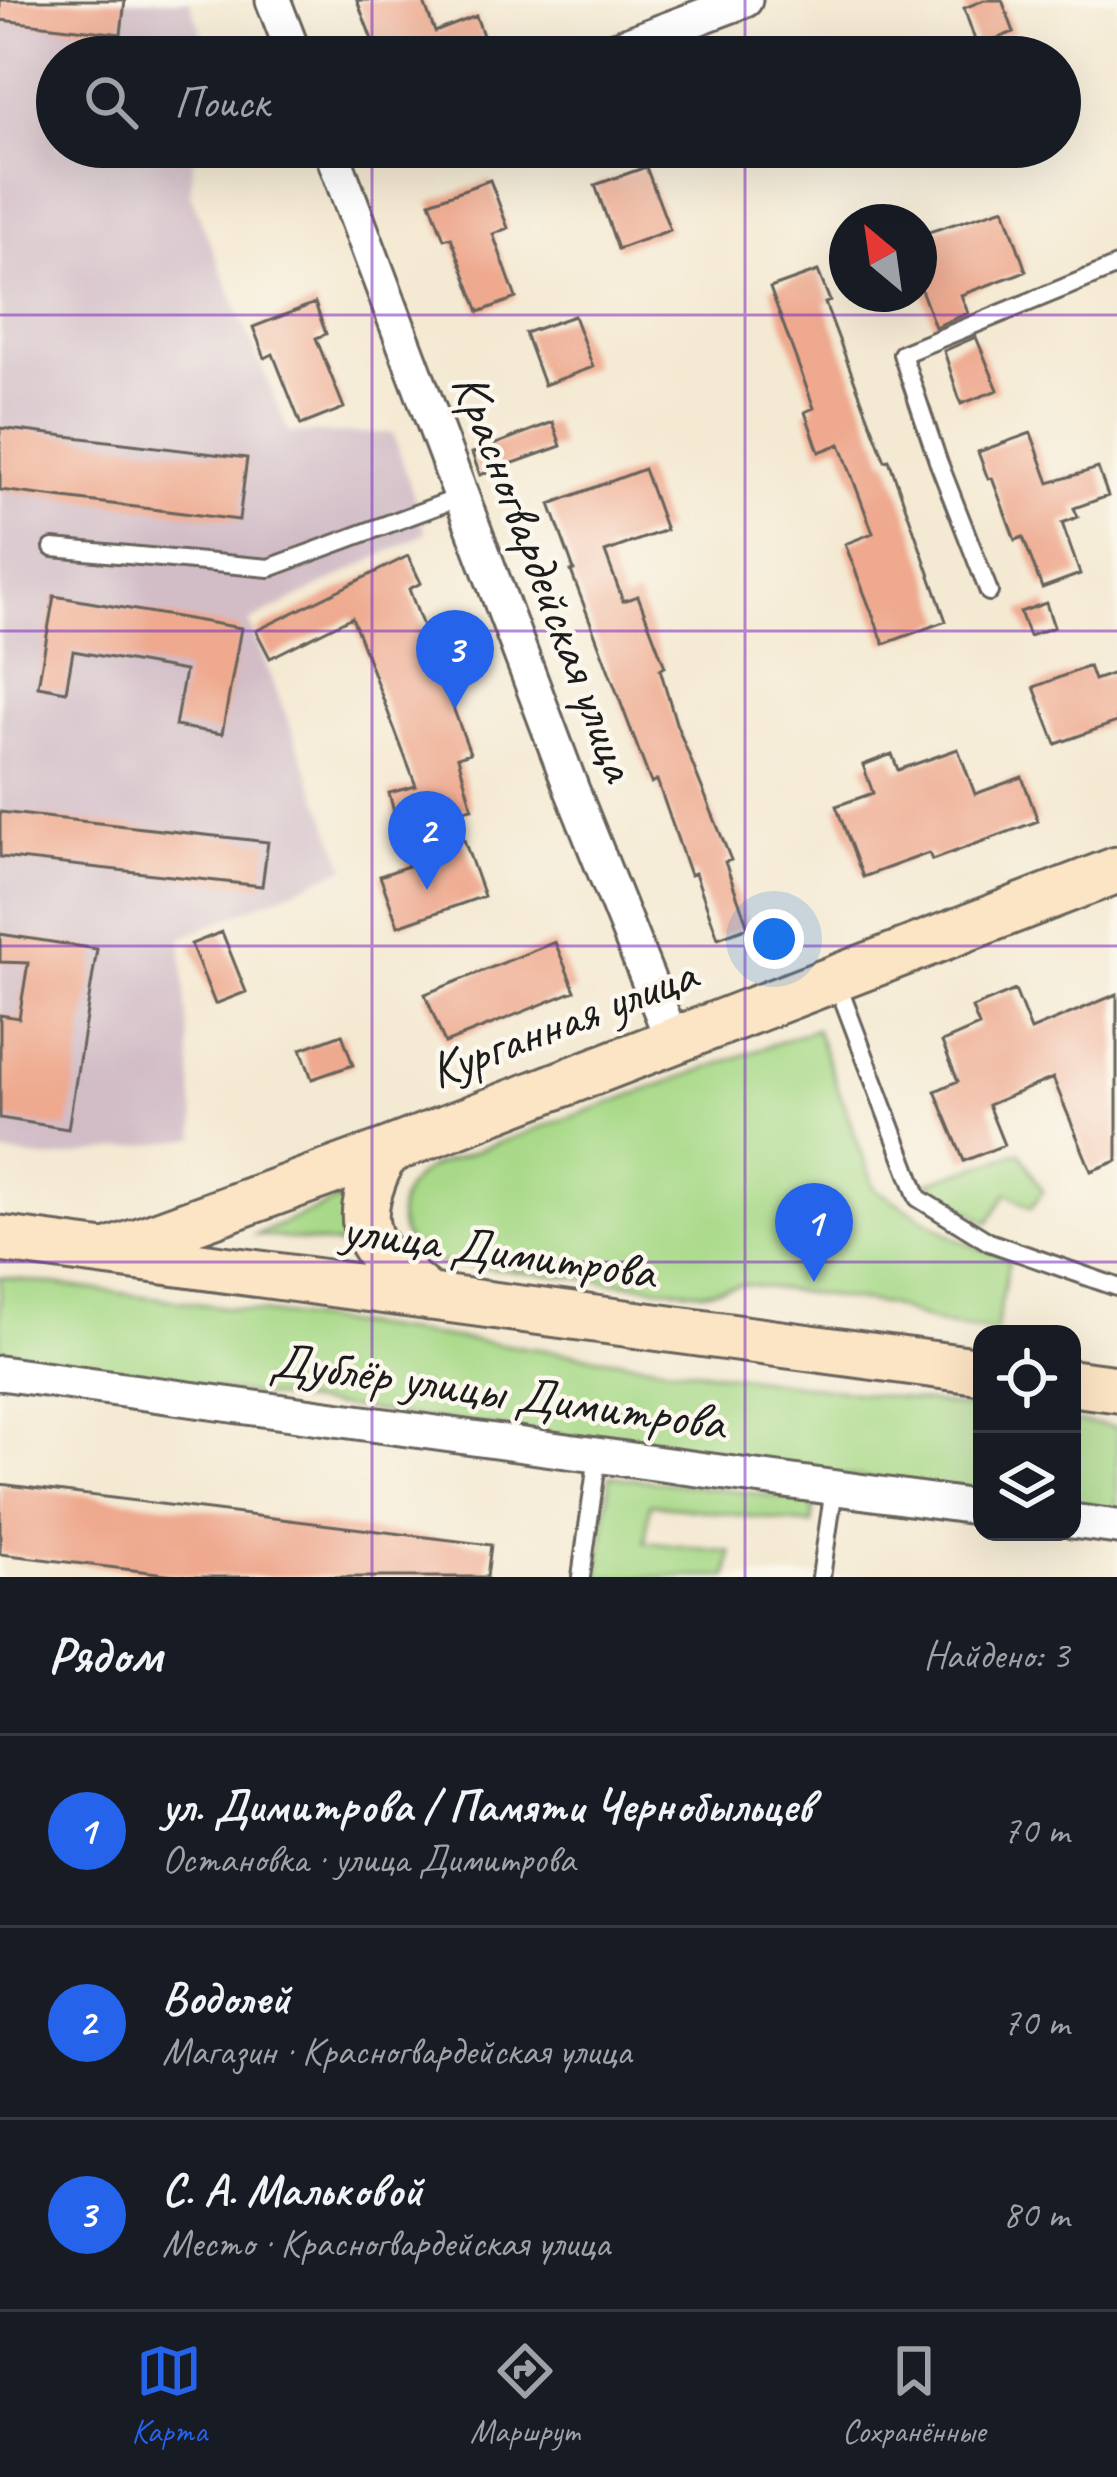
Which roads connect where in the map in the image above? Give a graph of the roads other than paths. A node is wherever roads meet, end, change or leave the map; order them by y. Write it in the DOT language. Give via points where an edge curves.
graph roads {
  1 [pos="273,0"];
  2 [pos="745,0"];
  3 [pos="287,36"];
  4 [pos="650,36"];
  5 [pos="346,168"];
  6 [pos="1117,266"];
  7 [pos="461,497"];
  8 [pos="53,548"];
  9 [pos="989,592"];
  10 [pos="1117,870"];
  11 [pos="835,978"];
  12 [pos="672,1040"];
  13 [pos="385,1152"];
  14 [pos="0,1239"];
  15 [pos="110,1252"];
  16 [pos="1117,1287"];
  17 [pos="429,1297"];
  18 [pos="973,1370"];
  19 [pos="0,1373"];
  20 [pos="1081,1384"];
  21 [pos="1117,1389"];
  22 [pos="598,1455"];
  23 [pos="834,1488"];
  24 [pos="973,1507"];
  25 [pos="1081,1522"];
  26 [pos="1117,1527"];
  27 [pos="581,1577"];
  28 [pos="821,1577"];
  1 -- 3 [label="street"];
  2 -- 4 [label="street"];
  5 -- 7 [label="street, Красногвардейская улица"];
  6 -- 9 [label="lane" via="902,354"];
  7 -- 8 [label="lane" via="269,568"];
  7 -- 12 [label="street, Красногвардейская улица"];
  10 -- 11 [label="street, Курганная улица"];
  11 -- 12 [label="street, Курганная улица"];
  11 -- 16 [label="lane" via="918,1198 989,1242"];
  12 -- 13 [label="street, Курганная улица"];
  13 -- 15 [label="street, Курганная улица"];
  13 -- 17 [label="street, Курганная улица" via="365,1199 366,1229 379,1254"];
  14 -- 15 [label="street, улица Димитрова"];
  15 -- 17 [label="street, улица Димитрова"];
  17 -- 18 [label="street, улица Димитрова"];
  19 -- 22 [label="street, Дублёр улицы Димитрова"];
  20 -- 21 [label="street"];
  22 -- 23 [label="street, Дублёр улицы Димитрова"];
  22 -- 27 [label="lane"];
  23 -- 24 [label="street, Дублёр улицы Димитрова"];
  23 -- 28 [label="lane"];
  25 -- 26 [label="street"];
}
